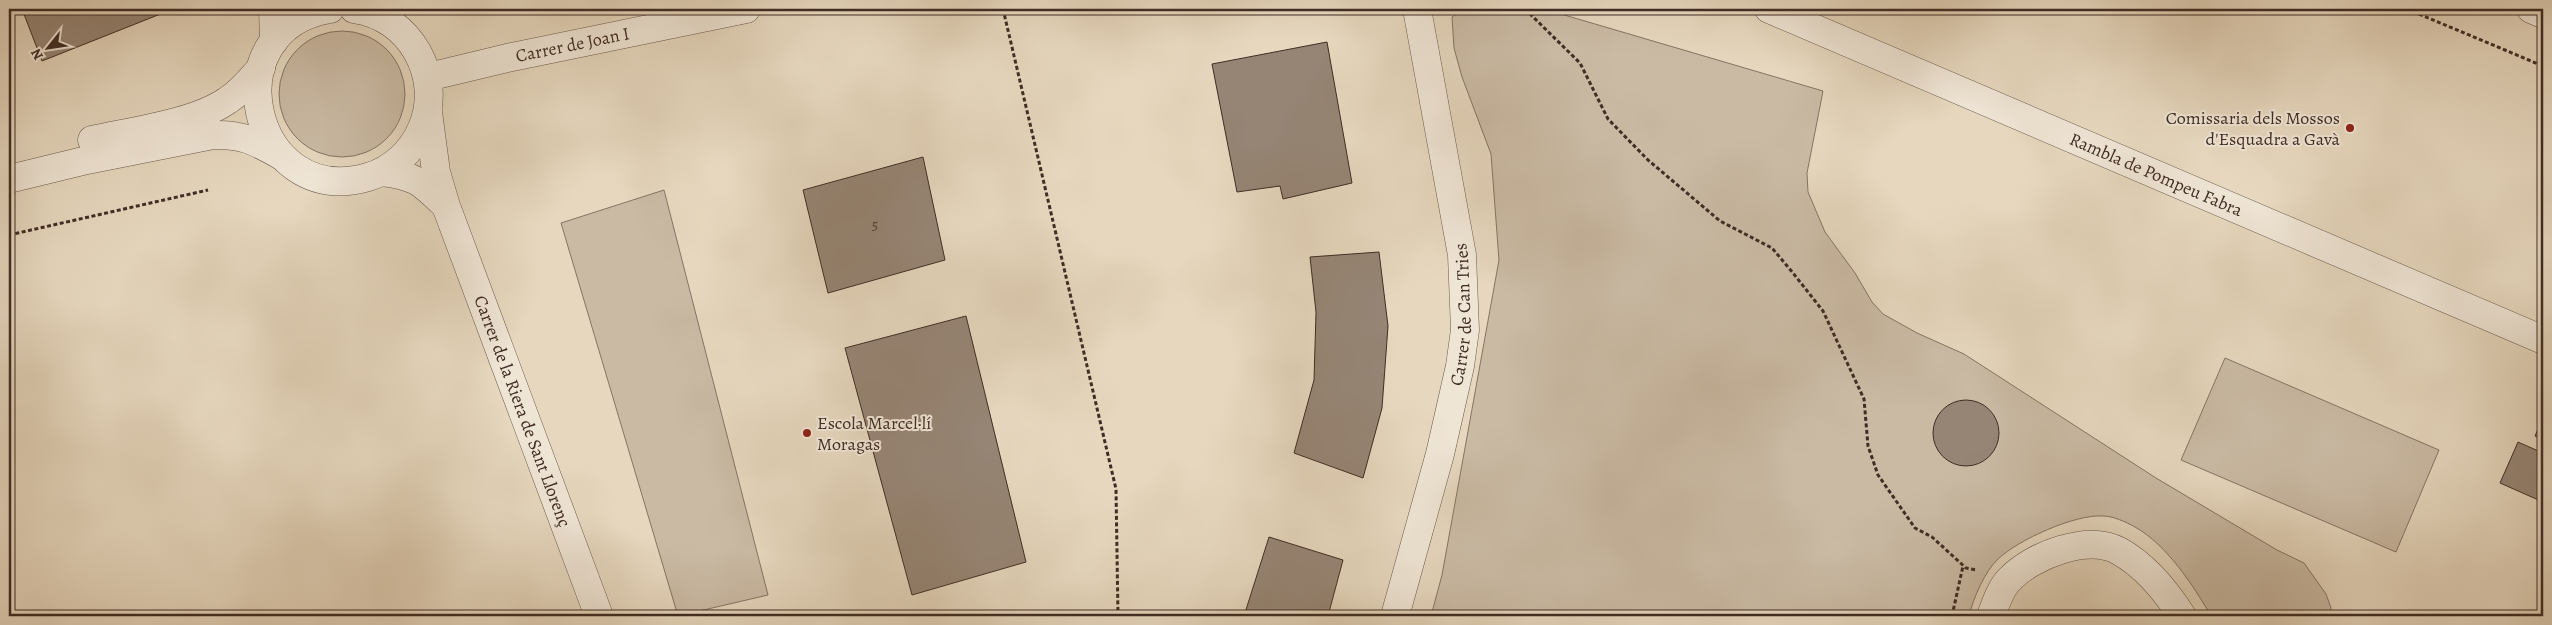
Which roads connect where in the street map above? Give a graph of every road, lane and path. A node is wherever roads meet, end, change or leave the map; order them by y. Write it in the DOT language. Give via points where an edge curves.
graph roads {
  1 [pos="274,9"];
  2 [pos="330,9"];
  3 [pos="358,9"];
  4 [pos="746,9"];
  5 [pos="1003,9"];
  6 [pos="1416,9"];
  7 [pos="1525,9"];
  8 [pos="1769,9"];
  9 [pos="2407,9"];
  10 [pos="2531,9"];
  11 [pos="2543,14"];
  12 [pos="274,41"];
  13 [pos="2543,66"];
  14 [pos="261,68"];
  15 [pos="428,77"];
  16 [pos="428,112"];
  17 [pos="283,157"];
  18 [pos="9,160"];
  19 [pos="382,172"];
  20 [pos="9,179"];
  21 [pos="208,190"];
  22 [pos="446,206"];
  23 [pos="9,235"];
  24 [pos="2543,340"];
  25 [pos="1963,565"];
  26 [pos="2008,579"];
  27 [pos="599,616"];
  28 [pos="1118,616"];
  29 [pos="1395,616"];
  30 [pos="1952,616"];
  31 [pos="1992,616"];
  32 [pos="2182,616"];
  1 -- 12 [label="street"];
  2 -- 12 [label="street" via="301,18"];
  3 -- 15 [label="street, Carrer de la Riera de Sant Llorenç" via="384,18 404,33 419,53"];
  4 -- 15 [label="street, Carrer de Joan I"];
  5 -- 28 [label="path" via="1116,489"];
  6 -- 29 [label="street, Carrer de Can Tries" via="1462,255 1465,330 1440,454"];
  7 -- 25 [label="path" via="1580,63 1608,119 1648,160 1720,221 1772,248 1824,311 1864,399 1868,446 1878,476 1915,528 1932,537"];
  8 -- 24 [label="street, Rambla de Pompeu Fabra"];
  9 -- 13 [label="path"];
  10 -- 11 [label="street"];
  12 -- 14 [label="street"];
  14 -- 17 [label="street" via="257,91 259,115 268,138"];
  14 -- 18 [label="street" via="229,100 212,110"];
  15 -- 16 [label="street, Carrer de la Riera de Sant Llorenç"];
  16 -- 19 [label="street, Carrer de la Riera de Sant Llorenç" via="413,145 402,158"];
  16 -- 22 [label="street, Carrer de la Riera de Sant Llorenç" via="436,172"];
  17 -- 19 [label="street" via="311,175 335,180 359,180"];
  17 -- 20 [label="street" via="250,139 212,135"];
  19 -- 22 [label="street, Carrer de la Riera de Sant Llorenç" via="405,174 418,180"];
  21 -- 23 [label="path"];
  22 -- 27 [label="street, Carrer de la Riera de Sant Llorenç"];
  25 -- 26 [label="path"];
  25 -- 30 [label="path"];
  26 -- 31 [label="street"];
  26 -- 32 [label="street" via="2038,557 2062,550 2088,545 2117,550 2159,583"];
}
